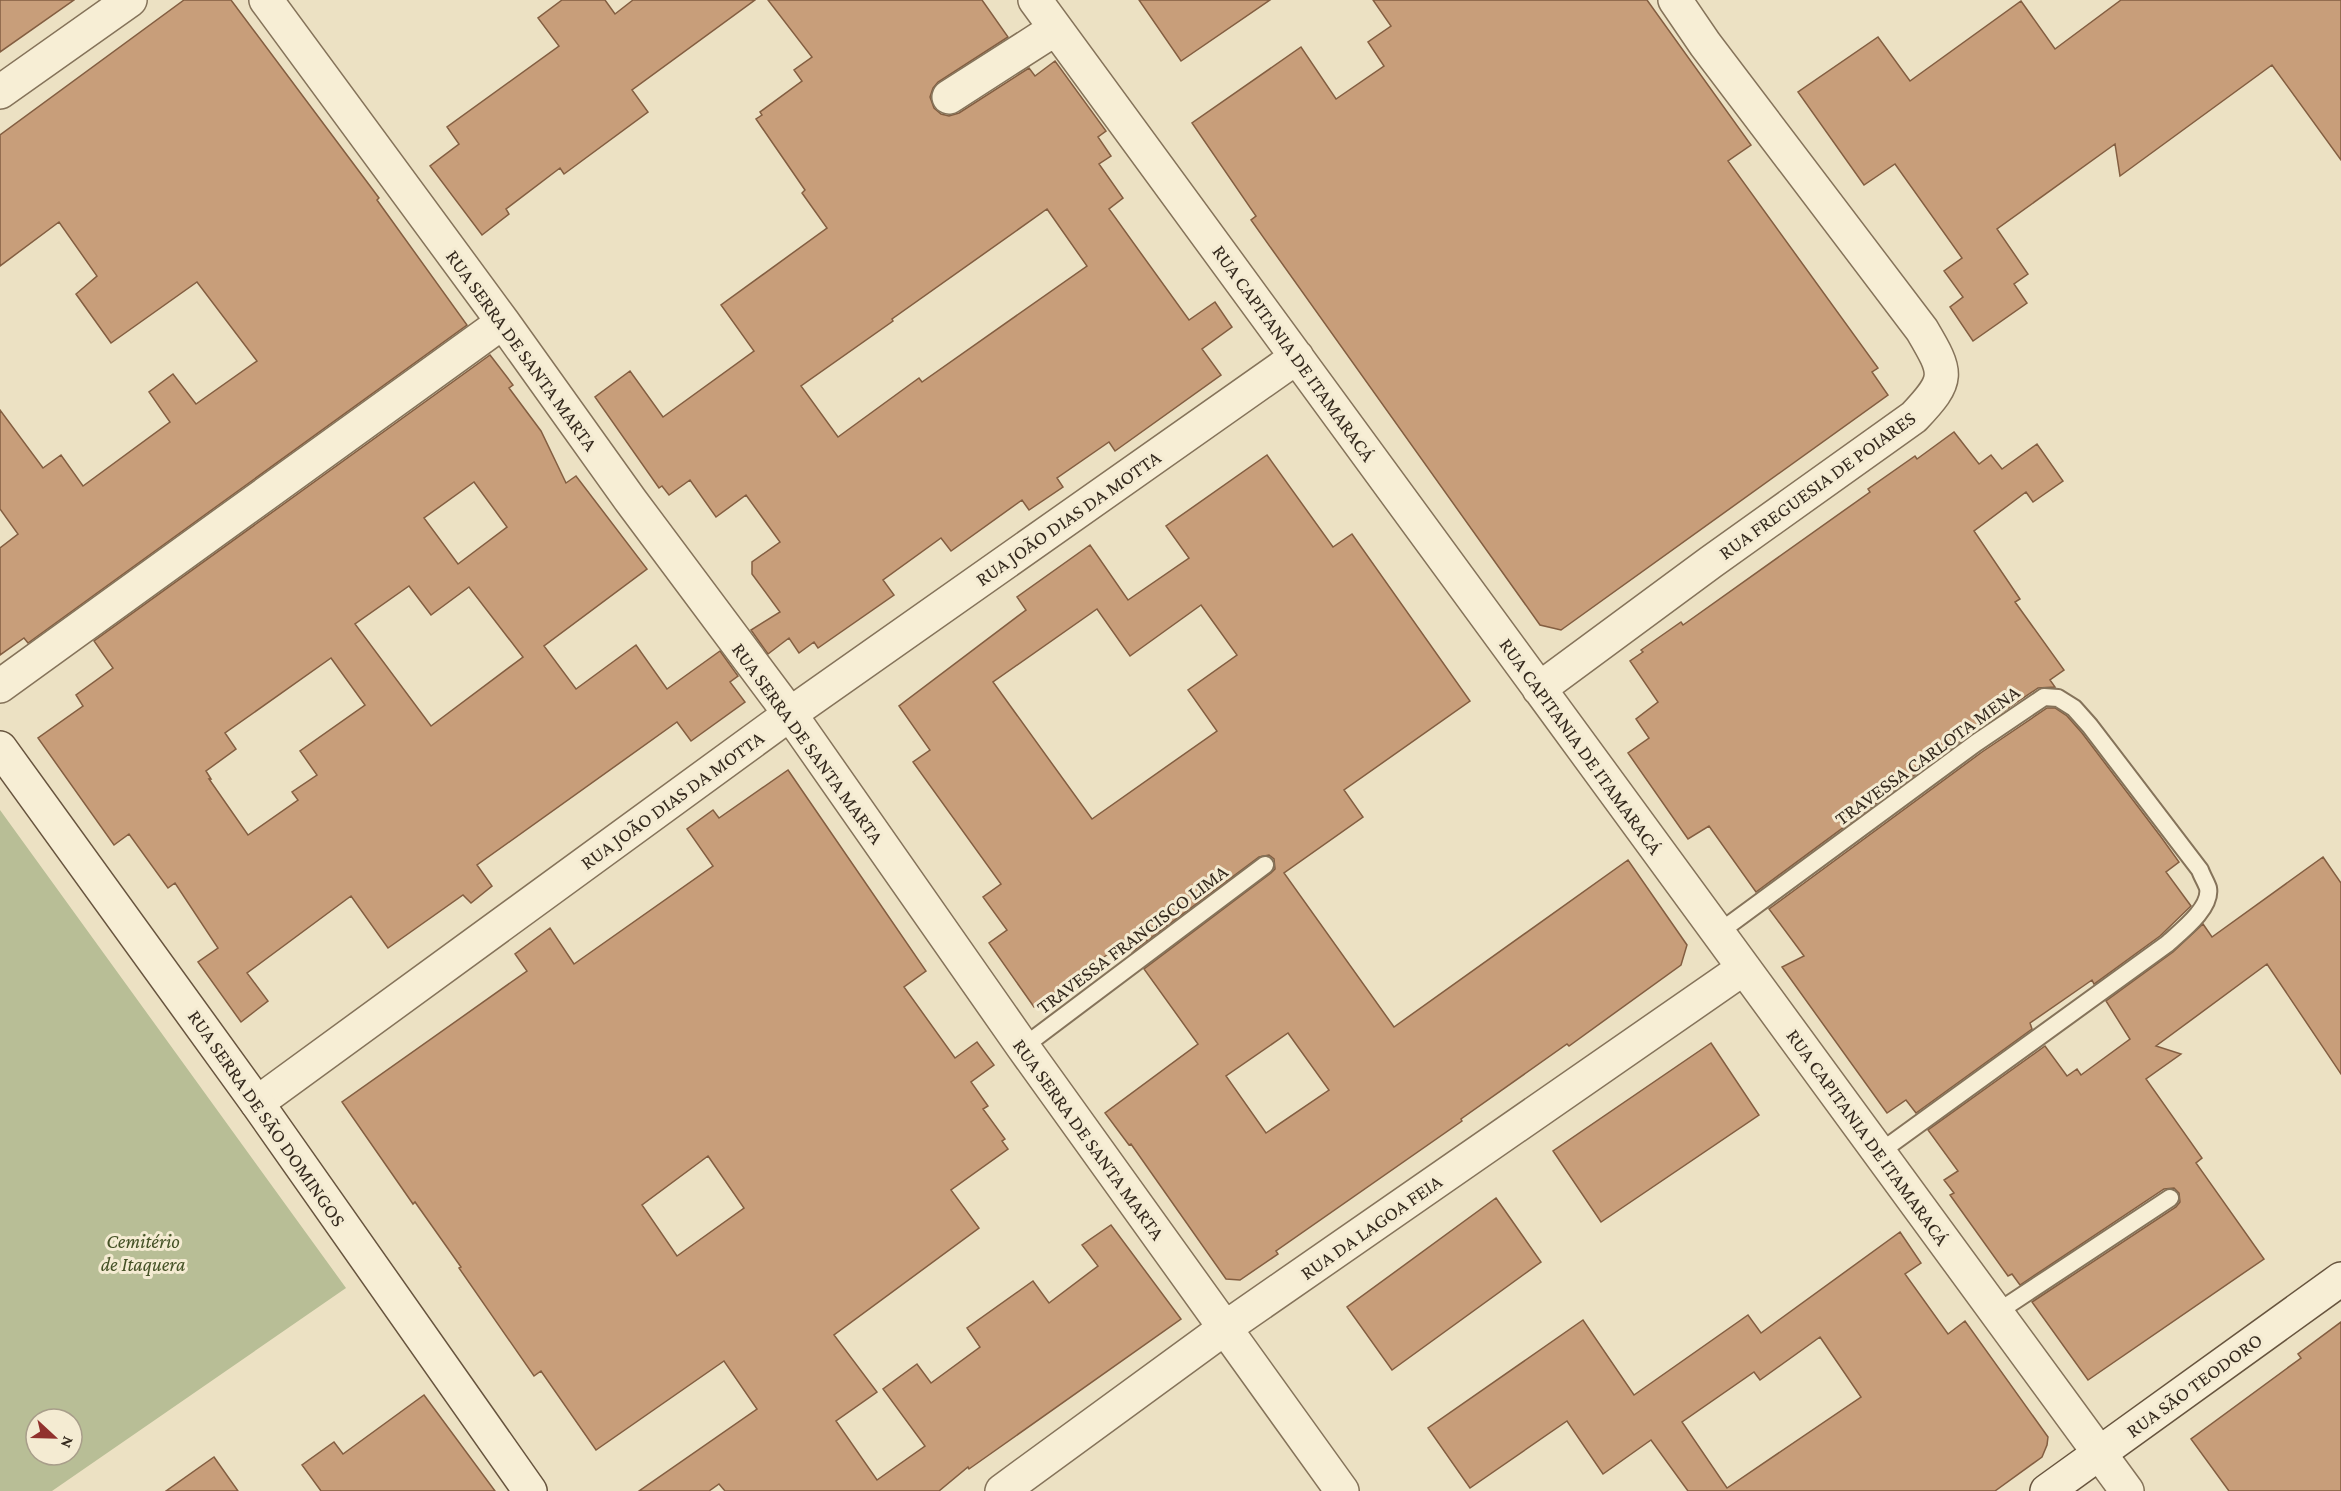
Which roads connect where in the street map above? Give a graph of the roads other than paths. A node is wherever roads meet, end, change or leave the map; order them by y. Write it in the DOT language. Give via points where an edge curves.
graph roads {
  1 [pos="130,0"];
  2 [pos="266,0"];
  3 [pos="1035,0"];
  4 [pos="1675,0"];
  5 [pos="1055,29"];
  6 [pos="0,92"];
  7 [pos="948,97"];
  8 [pos="502,322"];
  9 [pos="1297,357"];
  10 [pos="0,686"];
  11 [pos="1539,689"];
  12 [pos="790,714"];
  13 [pos="0,748"];
  14 [pos="1265,865"];
  15 [pos="1718,933"];
  16 [pos="1744,968"];
  17 [pos="1023,1047"];
  18 [pos="256,1103"];
  19 [pos="1880,1152"];
  20 [pos="2169,1198"];
  21 [pos="2341,1279"];
  22 [pos="1996,1313"];
  23 [pos="1225,1328"];
  24 [pos="2100,1453"];
  25 [pos="530,1491"];
  26 [pos="1002,1491"];
  27 [pos="1342,1491"];
  28 [pos="2047,1491"];
  29 [pos="2127,1491"];
  1 -- 6 [label="street"];
  2 -- 8 [label="street, RUA SERRA DE SANTA MARTA"];
  3 -- 5 [label="street, RUA CAPITANIA DE ITAMARACÁ"];
  4 -- 11 [label="street, RUA FREGUESIA DE POIARES" via="1922,330 1938,358 1942,379 1932,398 1914,417"];
  5 -- 7 [label="street"];
  5 -- 9 [label="street, RUA CAPITANIA DE ITAMARACÁ"];
  8 -- 10 [label="street"];
  8 -- 12 [label="street, RUA SERRA DE SANTA MARTA"];
  9 -- 11 [label="street, RUA CAPITANIA DE ITAMARACÁ"];
  9 -- 12 [label="street, RUA JOÃO DIAS DA MOTTA"];
  11 -- 15 [label="street, RUA CAPITANIA DE ITAMARACÁ"];
  12 -- 17 [label="street, RUA SERRA DE SANTA MARTA"];
  12 -- 18 [label="street, RUA JOÃO DIAS DA MOTTA"];
  13 -- 18 [label="street, RUA SERRA DE SÃO DOMINGOS"];
  14 -- 17 [label="lane, TRAVESSA FRANCISCO LIMA"];
  15 -- 16 [label="street, RUA CAPITANIA DE ITAMARACÁ"];
  15 -- 19 [label="lane, TRAVESSA CARLOTA MENA" via="1976,742 2044,697 2058,698 2074,708 2193,862 2208,889 2204,904 2185,928"];
  16 -- 19 [label="street, RUA CAPITANIA DE ITAMARACÁ"];
  16 -- 23 [label="street, RUA DA LAGOA FEIA"];
  17 -- 23 [label="street, RUA SERRA DE SANTA MARTA"];
  18 -- 25 [label="street, RUA SERRA DE SÃO DOMINGOS"];
  19 -- 22 [label="street, RUA CAPITANIA DE ITAMARACÁ"];
  20 -- 22 [label="lane"];
  21 -- 24 [label="street, RUA SÃO TEODORO"];
  22 -- 24 [label="street, RUA CAPITANIA DE ITAMARACÁ"];
  23 -- 26 [label="street, RUA DA LAGOA FEIA"];
  23 -- 27 [label="street, RUA SERRA DE SANTA MARTA"];
  24 -- 28 [label="street, RUA SÃO TEODORO"];
  24 -- 29 [label="street, RUA CAPITANIA DE ITAMARACÁ"];
}
